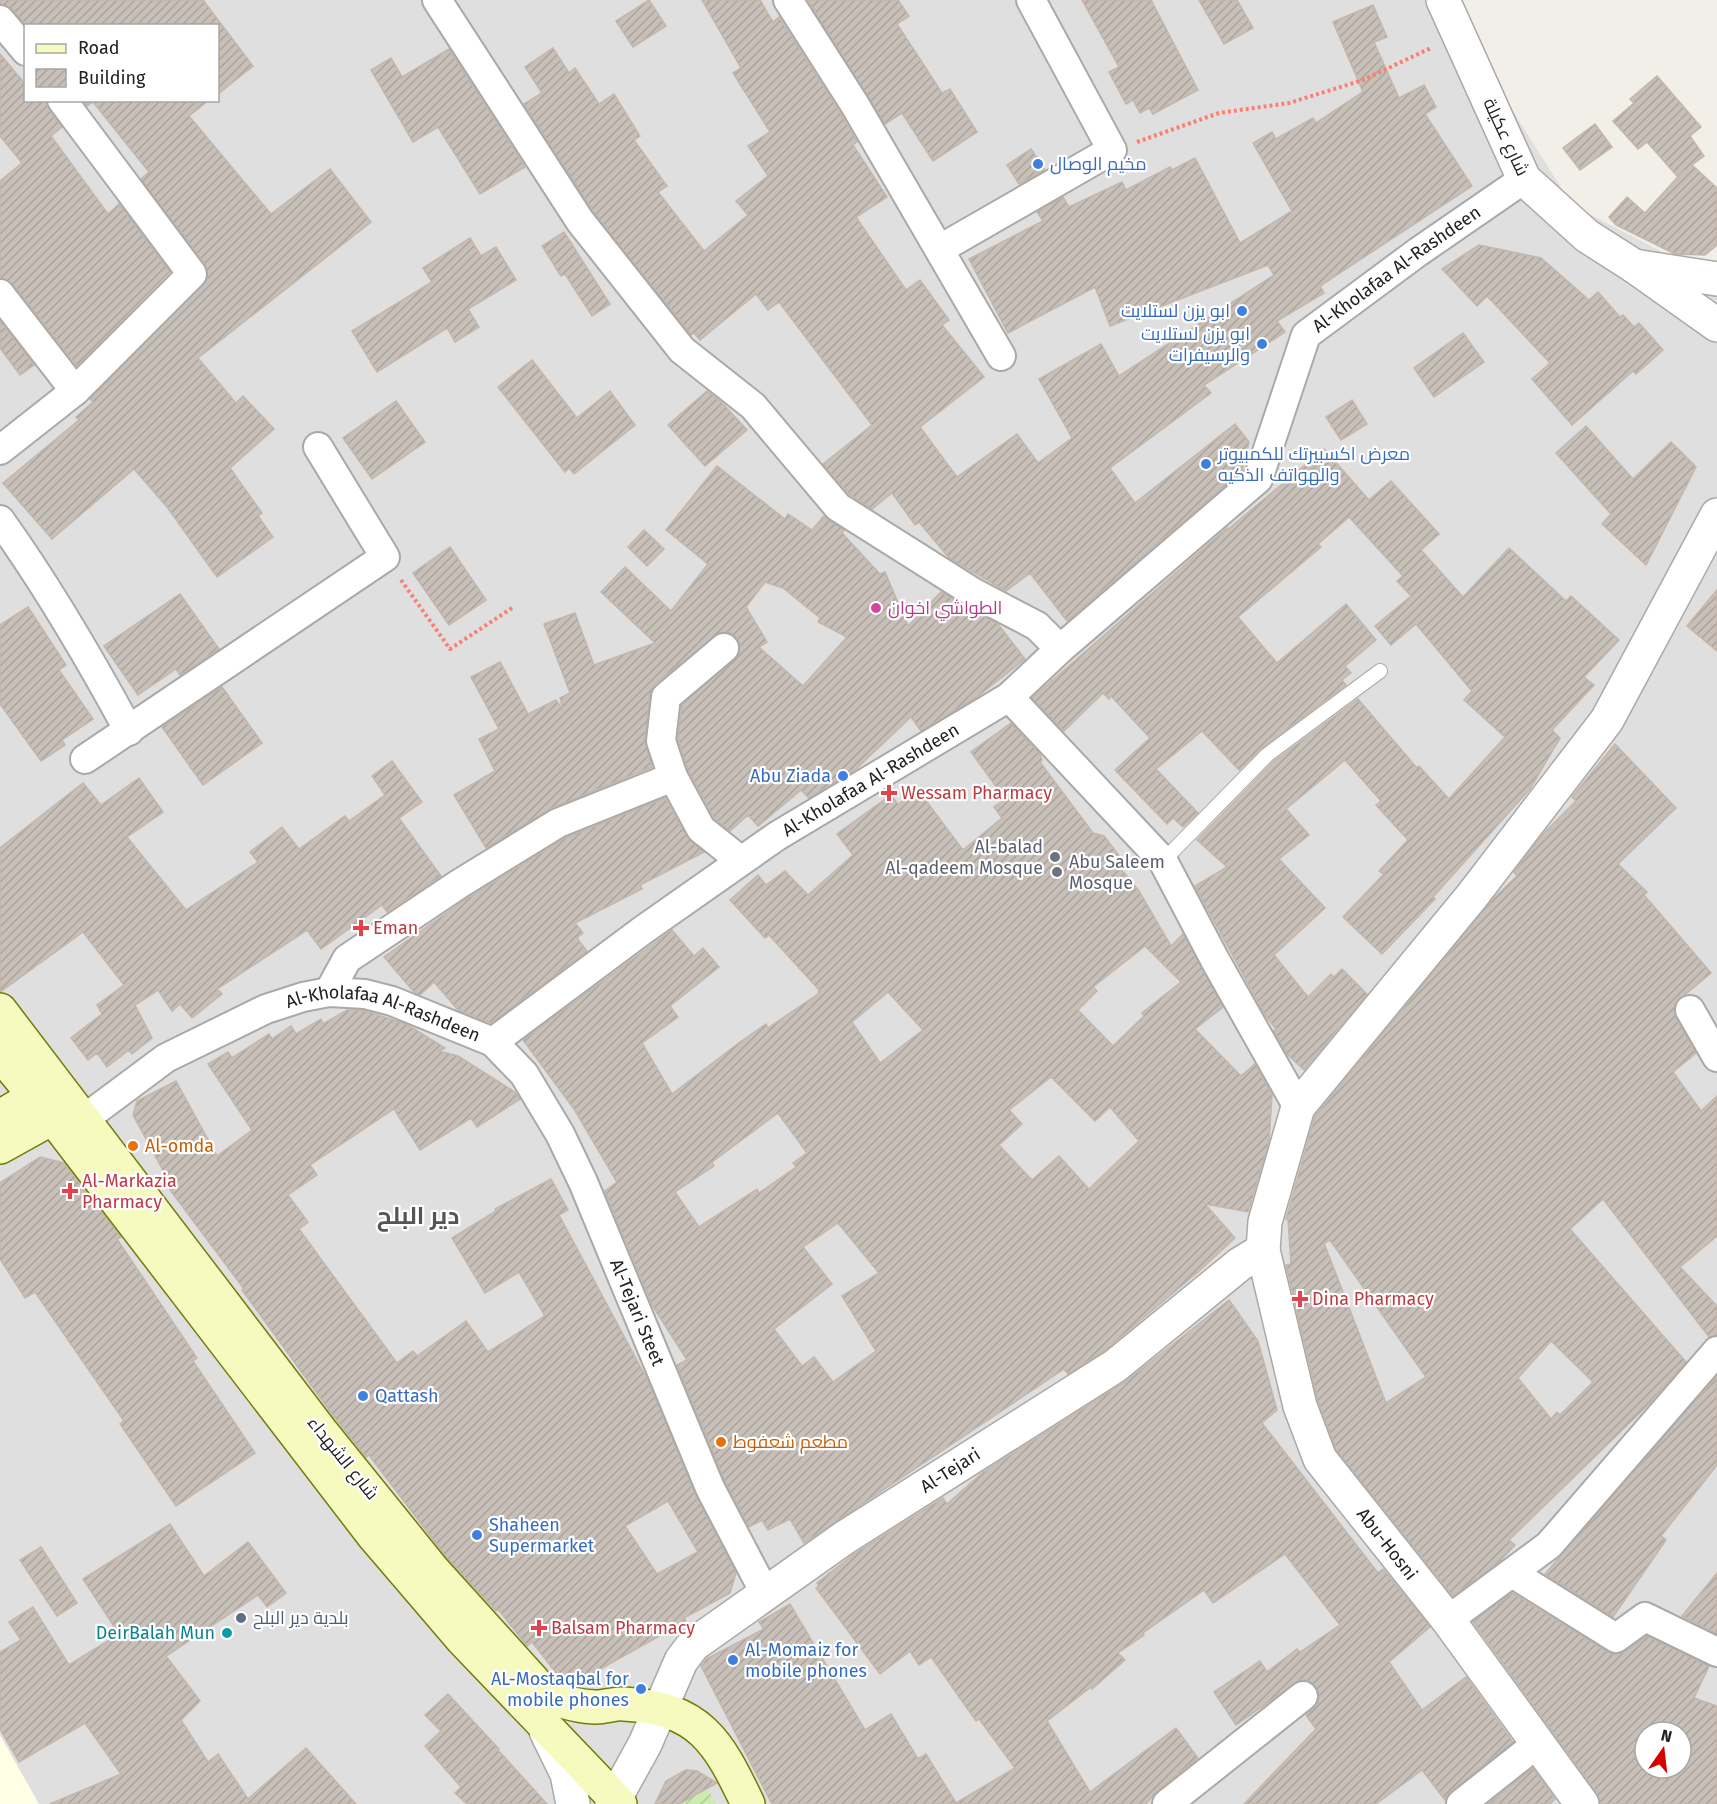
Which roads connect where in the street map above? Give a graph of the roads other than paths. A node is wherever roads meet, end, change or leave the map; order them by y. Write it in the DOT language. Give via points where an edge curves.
graph roads {
  1 [pos="437,0"];
  2 [pos="788,0"];
  3 [pos="1031,0"];
  4 [pos="1443,0"];
  5 [pos="0,20"];
  6 [pos="24,49"];
  7 [pos="63,102"];
  8 [pos="1524,179"];
  9 [pos="940,249"];
  10 [pos="1634,266"];
  11 [pos="1717,279"];
  12 [pos="0,294"];
  13 [pos="1717,325"];
  14 [pos="1001,357"];
  15 [pos="75,391"];
  16 [pos="318,447"];
  17 [pos="0,450"];
  18 [pos="1717,514"];
  19 [pos="0,520"];
  20 [pos="724,648"];
  21 [pos="1060,649"];
  22 [pos="1380,671"];
  23 [pos="1009,697"];
  24 [pos="129,731"];
  25 [pos="85,759"];
  26 [pos="673,777"];
  27 [pos="740,860"];
  28 [pos="1163,861"];
  29 [pos="329,992"];
  30 [pos="0,1010"];
  31 [pos="1690,1010"];
  32 [pos="493,1042"];
  33 [pos="0,1054"];
  34 [pos="1717,1058"];
  35 [pos="60,1105"];
  36 [pos="1298,1107"];
  37 [pos="0,1117"];
  38 [pos="0,1147"];
  39 [pos="1263,1250"];
  40 [pos="1717,1351"];
  41 [pos="1512,1573"];
  42 [pos="765,1593"];
  43 [pos="1448,1620"];
  44 [pos="1717,1652"];
  45 [pos="1304,1696"];
  46 [pos="661,1708"];
  47 [pos="542,1724"];
  48 [pos="1538,1743"];
  49 [pos="616,1802"];
  50 [pos="573,1804"];
  51 [pos="748,1804"];
  52 [pos="1167,1804"];
  53 [pos="1461,1804"];
  54 [pos="1582,1804"];
  1 -- 21 [label="street" via="580,221 682,350 753,406 838,507 974,593 1037,626"];
  2 -- 9 [label="street"];
  3 -- 9 [label="street" via="1112,150"];
  4 -- 8 [label="street, شارع عكيلة"];
  5 -- 6 [label="street"];
  7 -- 15 [label="street" via="192,274"];
  8 -- 10 [label="street, شارع عكيلة" via="1587,236"];
  8 -- 21 [label="street, Al-Kholafaa Al-Rashdeen" via="1306,335 1258,479"];
  9 -- 14 [label="street"];
  10 -- 11 [label="street"];
  10 -- 13 [label="street, شارع عكيلة"];
  12 -- 15 [label="street"];
  15 -- 17 [label="street"];
  16 -- 24 [label="street" via="385,557"];
  18 -- 36 [label="street" via="1607,720 1472,896"];
  19 -- 24 [label="street" via="88,658"];
  20 -- 26 [label="street" via="666,697 661,741"];
  21 -- 23 [label="street, Al-Kholafaa Al-Rashdeen"];
  22 -- 28 [label="lane" via="1268,755"];
  23 -- 27 [label="street, Al-Kholafaa Al-Rashdeen"];
  23 -- 28 [label="street"];
  24 -- 25 [label="street"];
  26 -- 27 [label="street" via="701,829"];
  26 -- 29 [label="street" via="558,823 459,884 347,959"];
  27 -- 32 [label="street, Al-Kholafaa Al-Rashdeen"];
  28 -- 36 [label="street"];
  29 -- 32 [label="street, Al-Kholafaa Al-Rashdeen" via="365,994 392,1001"];
  29 -- 35 [label="street, Al-Kholafaa Al-Rashdeen" via="266,1009"];
  30 -- 35 [label="main road, شارع الشهداء"];
  31 -- 34 [label="street"];
  32 -- 42 [label="street, Al-Tejari Steet" via="524,1074 560,1134 710,1488"];
  33 -- 35 [label="main road, شارع الشهداء"];
  35 -- 37 [label="main road"];
  35 -- 38 [label="main road"];
  35 -- 46 [label="main road, شارع الشهداء" via="433,1570 547,1696 569,1704 597,1707 621,1704"];
  35 -- 47 [label="main road, شارع الشهداء" via="285,1424 462,1639"];
  36 -- 39 [label="street, Abu-Hosni" via="1265,1222"];
  39 -- 42 [label="street, Al-Tejari" via="1240,1264 1115,1366 844,1538"];
  39 -- 43 [label="street, Abu-Hosni" via="1300,1406 1320,1459"];
  40 -- 41 [label="street" via="1549,1545"];
  41 -- 43 [label="street"];
  41 -- 44 [label="street" via="1616,1638 1645,1617"];
  42 -- 46 [label="street, Al-Tejari" via="693,1645 681,1661"];
  43 -- 48 [label="street, Abu-Hosni"];
  45 -- 52 [label="street"];
  46 -- 49 [label="street, Al-Tejari"];
  46 -- 51 [label="main road, شارع الشهداء" via="691,1721 711,1739 725,1755"];
  47 -- 49 [label="main road, شارع الشهداء"];
  47 -- 50 [label="street" via="567,1774"];
  48 -- 53 [label="street"];
  48 -- 54 [label="street, Abu-Hosni"];
}
